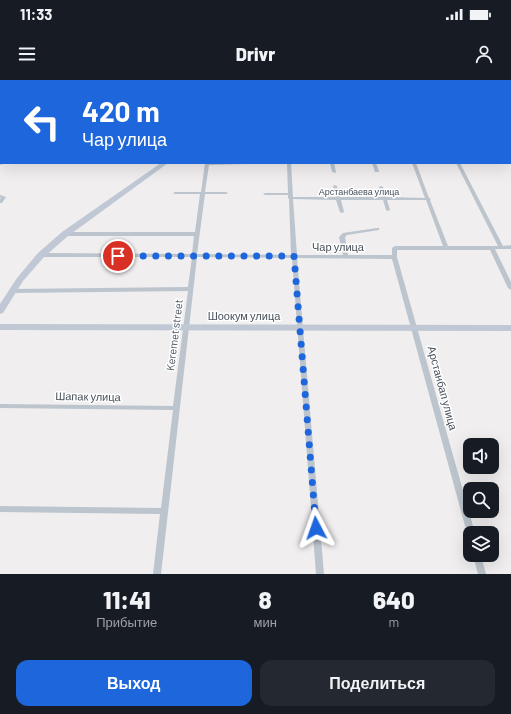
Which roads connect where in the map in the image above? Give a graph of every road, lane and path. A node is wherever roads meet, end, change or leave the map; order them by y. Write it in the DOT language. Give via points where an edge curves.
graph roads {
  1 [pos="164,164"];
  2 [pos="207,164"];
  3 [pos="289,164"];
  4 [pos="332,164"];
  5 [pos="374,164"];
  6 [pos="414,164"];
  7 [pos="459,164"];
  8 [pos="377,171"];
  9 [pos="334,172"];
  10 [pos="335,186"];
  11 [pos="381,187"];
  12 [pos="175,193"];
  13 [pos="226,193"];
  14 [pos="203,194"];
  15 [pos="265,194"];
  16 [pos="290,196"];
  17 [pos="2,197"];
  18 [pos="338,199"];
  19 [pos="384,199"];
  20 [pos="429,199"];
  21 [pos="0,202"];
  22 [pos="388,210"];
  23 [pos="342,212"];
  24 [pos="377,229"];
  25 [pos="65,234"];
  26 [pos="197,234"];
  27 [pos="502,247"];
  28 [pos="511,247"];
  29 [pos="446,248"];
  30 [pos="492,248"];
  31 [pos="41,255"];
  32 [pos="294,256"];
  33 [pos="346,256"];
  34 [pos="194,257"];
  35 [pos="394,257"];
  36 [pos="511,288"];
  37 [pos="191,289"];
  38 [pos="12,291"];
  39 [pos="0,311"];
  40 [pos="0,327"];
  41 [pos="186,327"];
  42 [pos="300,328"];
  43 [pos="415,328"];
  44 [pos="511,328"];
  45 [pos="0,406"];
  46 [pos="176,408"];
  47 [pos="0,509"];
  48 [pos="164,511"];
  49 [pos="469,526"];
  50 [pos="479,562"];
  51 [pos="157,574"];
  52 [pos="320,574"];
  53 [pos="482,574"];
  1 -- 25 [label="street"];
  2 -- 14 [label="street, Keremet street"];
  3 -- 16 [label="street"];
  4 -- 9 [label="street"];
  5 -- 8 [label="street"];
  6 -- 20 [label="street"];
  7 -- 27 [label="street"];
  10 -- 18 [label="street"];
  11 -- 19 [label="street"];
  12 -- 14 [label="street"];
  13 -- 14 [label="street"];
  14 -- 26 [label="street, Keremet street"];
  15 -- 16 [label="street, Арстанбаева улица"];
  16 -- 18 [label="street, Арстанбаева улица"];
  16 -- 32 [label="street"];
  17 -- 21 [label="street"];
  18 -- 19 [label="street, Арстанбаева улица"];
  18 -- 23 [label="street"];
  19 -- 20 [label="street, Арстанбаева улица"];
  19 -- 22 [label="street"];
  20 -- 29 [label="street"];
  24 -- 33 [label="street" via="345,234 342,237"];
  25 -- 26 [label="street"];
  25 -- 31 [label="street"];
  26 -- 34 [label="street, Keremet street"];
  27 -- 28 [label="street"];
  27 -- 30 [label="street"];
  29 -- 30 [label="street"];
  29 -- 35 [label="street, Арстанбап улица" via="395,248"];
  30 -- 36 [label="street"];
  31 -- 34 [label="street, Чар улица"];
  31 -- 38 [label="street"];
  32 -- 33 [label="street, Чар улица"];
  32 -- 34 [label="street, Чар улица"];
  32 -- 42 [label="street"];
  33 -- 35 [label="street, Чар улица"];
  34 -- 37 [label="street, Keremet street"];
  35 -- 43 [label="street, Арстанбап улица"];
  37 -- 38 [label="street"];
  37 -- 41 [label="street, Keremet street"];
  38 -- 39 [label="street"];
  40 -- 41 [label="street, Шоокум улица"];
  41 -- 42 [label="street, Шоокум улица"];
  41 -- 46 [label="street, Keremet street"];
  42 -- 43 [label="street, Шоокум улица"];
  42 -- 52 [label="street"];
  43 -- 44 [label="street, Шоокум улица"];
  43 -- 49 [label="street, Арстанбап улица"];
  45 -- 46 [label="street, Шапак улица"];
  46 -- 48 [label="street, Keremet street"];
  47 -- 48 [label="street"];
  48 -- 51 [label="street, Keremet street"];
  50 -- 53 [label="street"];
}
